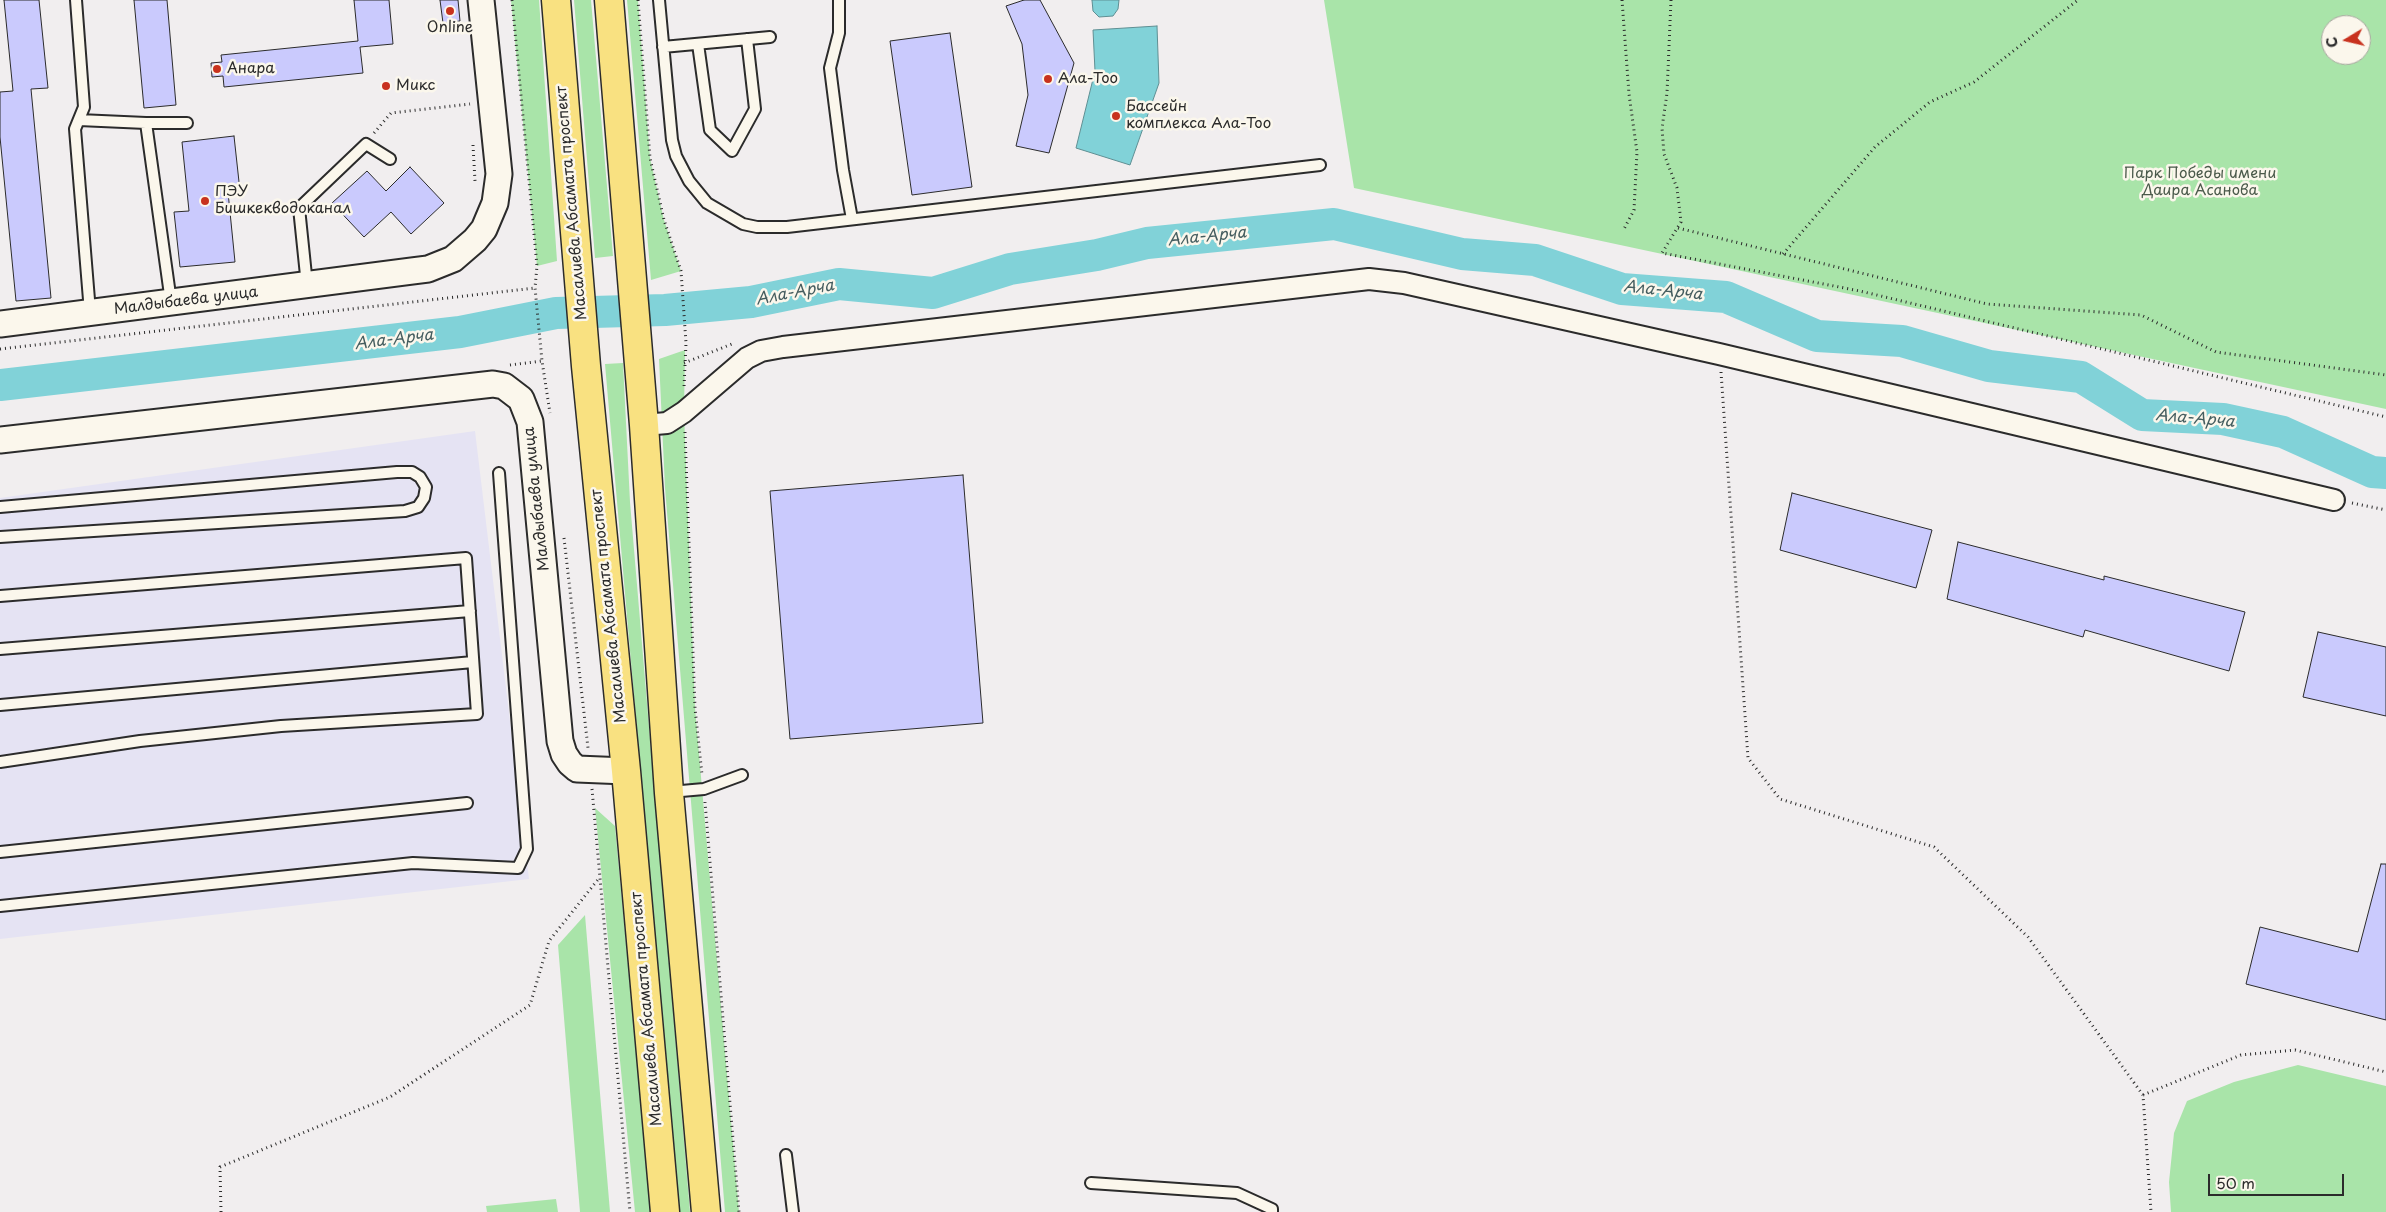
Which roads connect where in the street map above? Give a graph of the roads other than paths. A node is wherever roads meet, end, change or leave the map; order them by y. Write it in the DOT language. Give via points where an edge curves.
graph roads {
  1 [pos="76,0"];
  2 [pos="481,0"];
  3 [pos="556,0"];
  4 [pos="609,0"];
  5 [pos="659,0"];
  6 [pos="839,0"];
  7 [pos="770,37"];
  8 [pos="747,39"];
  9 [pos="698,44"];
  10 [pos="663,47"];
  11 [pos="79,120"];
  12 [pos="146,123"];
  13 [pos="186,123"];
  14 [pos="390,159"];
  15 [pos="1320,165"];
  16 [pos="852,219"];
  17 [pos="307,286"];
  18 [pos="171,302"];
  19 [pos="90,313"];
  20 [pos="0,324"];
  21 [pos="644,425"];
  22 [pos="0,440"];
  23 [pos="499,473"];
  24 [pos="2347,500"];
  25 [pos="0,507"];
  26 [pos="0,537"];
  27 [pos="0,596"];
  28 [pos="470,611"];
  29 [pos="0,649"];
  30 [pos="473,662"];
  31 [pos="0,705"];
  32 [pos="0,762"];
  33 [pos="626,770"];
  34 [pos="742,776"];
  35 [pos="669,793"];
  36 [pos="467,803"];
  37 [pos="0,852"];
  38 [pos="0,906"];
  39 [pos="786,1155"];
  40 [pos="1091,1183"];
  41 [pos="664,1212"];
  42 [pos="706,1212"];
  43 [pos="793,1212"];
  44 [pos="1272,1212"];
  1 -- 11 [label="lane" via="84,107"];
  2 -- 17 [label="street, Малдыбаева улица" via="499,174 495,203 484,228 463,252 440,265 412,272"];
  3 -- 33 [label="main road, Масалиева Абсамата проспект" via="586,366"];
  4 -- 21 [label="main road"];
  5 -- 10 [label="lane"];
  6 -- 16 [label="lane" via="839,32 830,68"];
  7 -- 8 [label="lane"];
  8 -- 9 [label="lane"];
  8 -- 9 [label="lane" via="755,109 732,151 710,130"];
  9 -- 10 [label="lane"];
  10 -- 16 [label="lane" via="676,156 689,181 707,204 743,224 758,227"];
  11 -- 12 [label="lane"];
  11 -- 19 [label="lane" via="76,130"];
  12 -- 13 [label="lane"];
  12 -- 18 [label="lane"];
  14 -- 17 [label="lane" via="366,144 299,208"];
  15 -- 16 [label="lane"];
  17 -- 18 [label="street, Малдыбаева улица"];
  18 -- 19 [label="street, Малдыбаева улица"];
  19 -- 20 [label="street, Малдыбаева улица"];
  21 -- 24 [label="street" via="668,423 732,369 761,351 1369,279 1404,283 1719,354"];
  21 -- 35 [label="main road"];
  22 -- 33 [label="street, Малдыбаева улица" via="493,384 504,386 521,399 530,422 560,741 564,754 577,769"];
  23 -- 38 [label="lane" via="527,849 518,868 413,862"];
  25 -- 26 [label="lane" via="397,472 412,472 426,487 418,507 405,511"];
  27 -- 28 [label="lane" via="466,558"];
  28 -- 29 [label="lane"];
  28 -- 30 [label="lane"];
  30 -- 31 [label="lane"];
  30 -- 32 [label="lane" via="477,714 280,726 140,741"];
  33 -- 41 [label="main road, Масалиева Абсамата проспект"];
  34 -- 35 [label="lane" via="704,789"];
  35 -- 42 [label="main road"];
  36 -- 37 [label="lane"];
  39 -- 43 [label="lane"];
  40 -- 44 [label="lane" via="1237,1193 1272,1209"];
}
